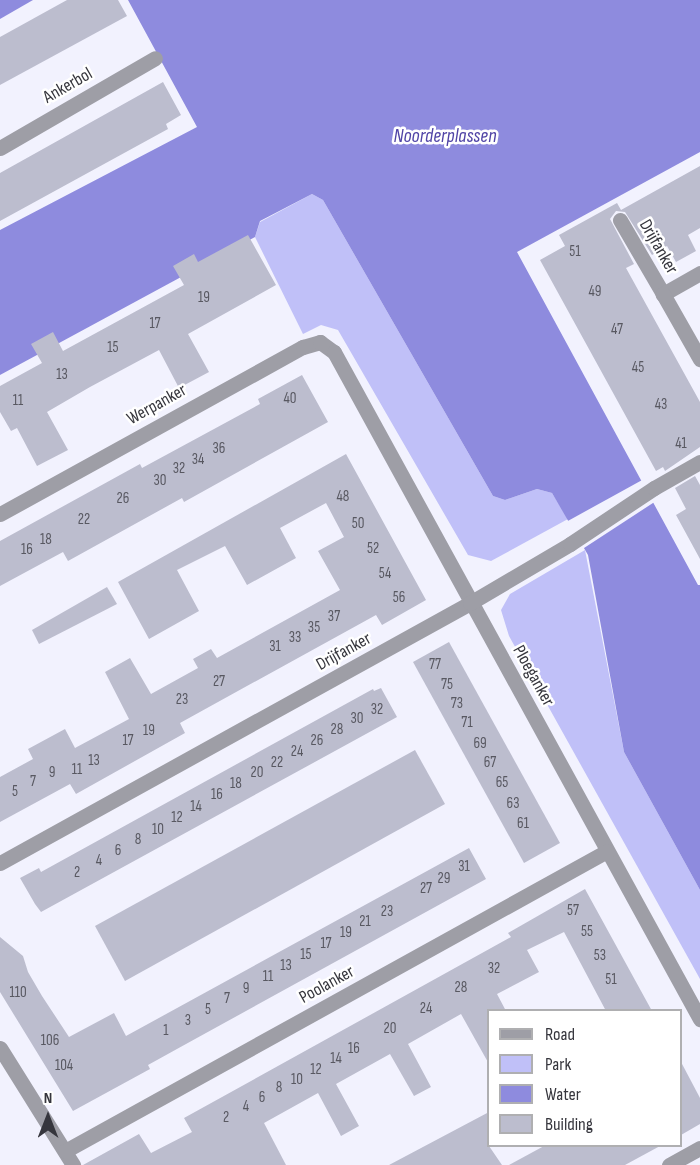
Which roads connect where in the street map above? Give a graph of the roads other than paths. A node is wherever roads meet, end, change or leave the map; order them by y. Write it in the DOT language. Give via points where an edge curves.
graph roads {
  1 [pos="156,58"];
  2 [pos="0,148"];
  3 [pos="620,220"];
  4 [pos="700,273"];
  5 [pos="663,294"];
  6 [pos="334,352"];
  7 [pos="700,359"];
  8 [pos="700,462"];
  9 [pos="0,514"];
  10 [pos="471,603"];
  11 [pos="607,850"];
  12 [pos="0,863"];
  13 [pos="700,1019"];
  14 [pos="0,1048"];
  15 [pos="700,1148"];
  16 [pos="64,1151"];
  17 [pos="73,1165"];
  18 [pos="669,1165"];
  1 -- 2 [label="street, Ankerbol"];
  3 -- 5 [label="street, Drijfanker"];
  4 -- 5 [label="street, Drijfanker"];
  5 -- 7 [label="street, Drijfanker"];
  6 -- 9 [label="street, Werpanker" via="320,342 303,347"];
  6 -- 10 [label="street, Ploeganker"];
  8 -- 10 [label="street, Drijfanker"];
  10 -- 11 [label="street, Ploeganker"];
  10 -- 12 [label="street, Drijfanker"];
  11 -- 13 [label="street, Ploeganker"];
  11 -- 16 [label="street, Poolanker"];
  14 -- 16 [label="street"];
  15 -- 18 [label="street"];
  16 -- 17 [label="street"];
}
